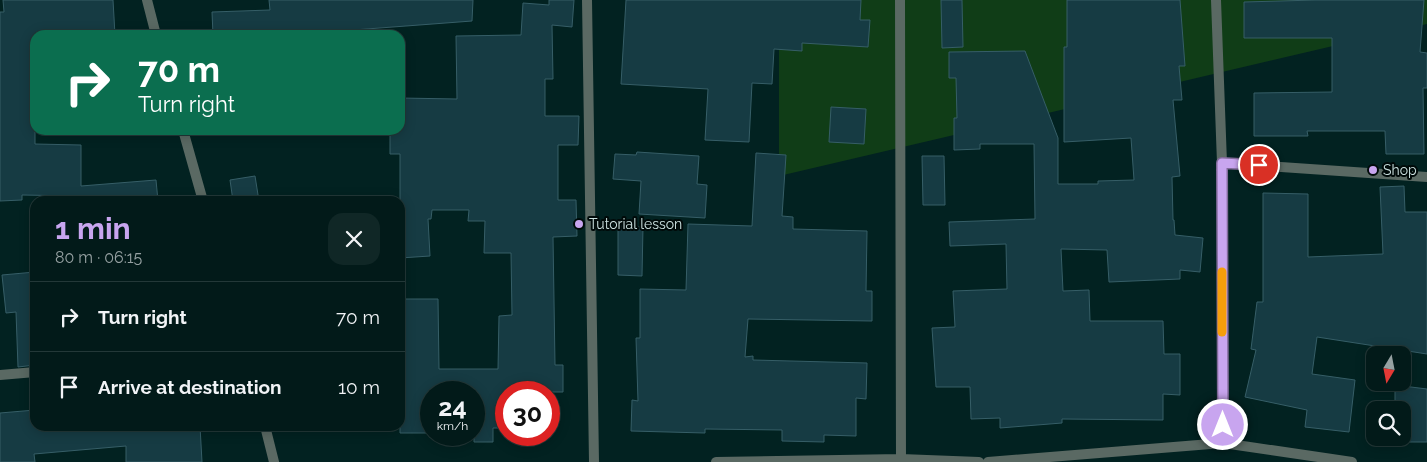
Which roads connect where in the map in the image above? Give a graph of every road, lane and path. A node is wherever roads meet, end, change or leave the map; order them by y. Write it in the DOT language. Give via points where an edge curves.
graph roads {
  1 [pos="147,0"];
  2 [pos="587,0"];
  3 [pos="900,0"];
  4 [pos="1216,0"];
  5 [pos="155,30"];
  6 [pos="184,135"];
  7 [pos="1222,163"];
  8 [pos="1427,177"];
  9 [pos="202,196"];
  10 [pos="30,372"];
  11 [pos="0,375"];
  12 [pos="266,431"];
  13 [pos="1223,443"];
  14 [pos="900,459"];
  15 [pos="274,462"];
  16 [pos="594,462"];
  17 [pos="716,462"];
  18 [pos="979,462"];
  19 [pos="988,462"];
  20 [pos="1352,462"];
  1 -- 5 [label="street"];
  2 -- 16 [label="street"];
  3 -- 14 [label="street"];
  4 -- 7 [label="street"];
  6 -- 9 [label="street"];
  7 -- 8 [label="street"];
  7 -- 13 [label="street"];
  10 -- 11 [label="street"];
  12 -- 15 [label="street"];
  13 -- 19 [label="street"];
  13 -- 20 [label="street"];
  14 -- 17 [label="street"];
  14 -- 18 [label="street"];
}
